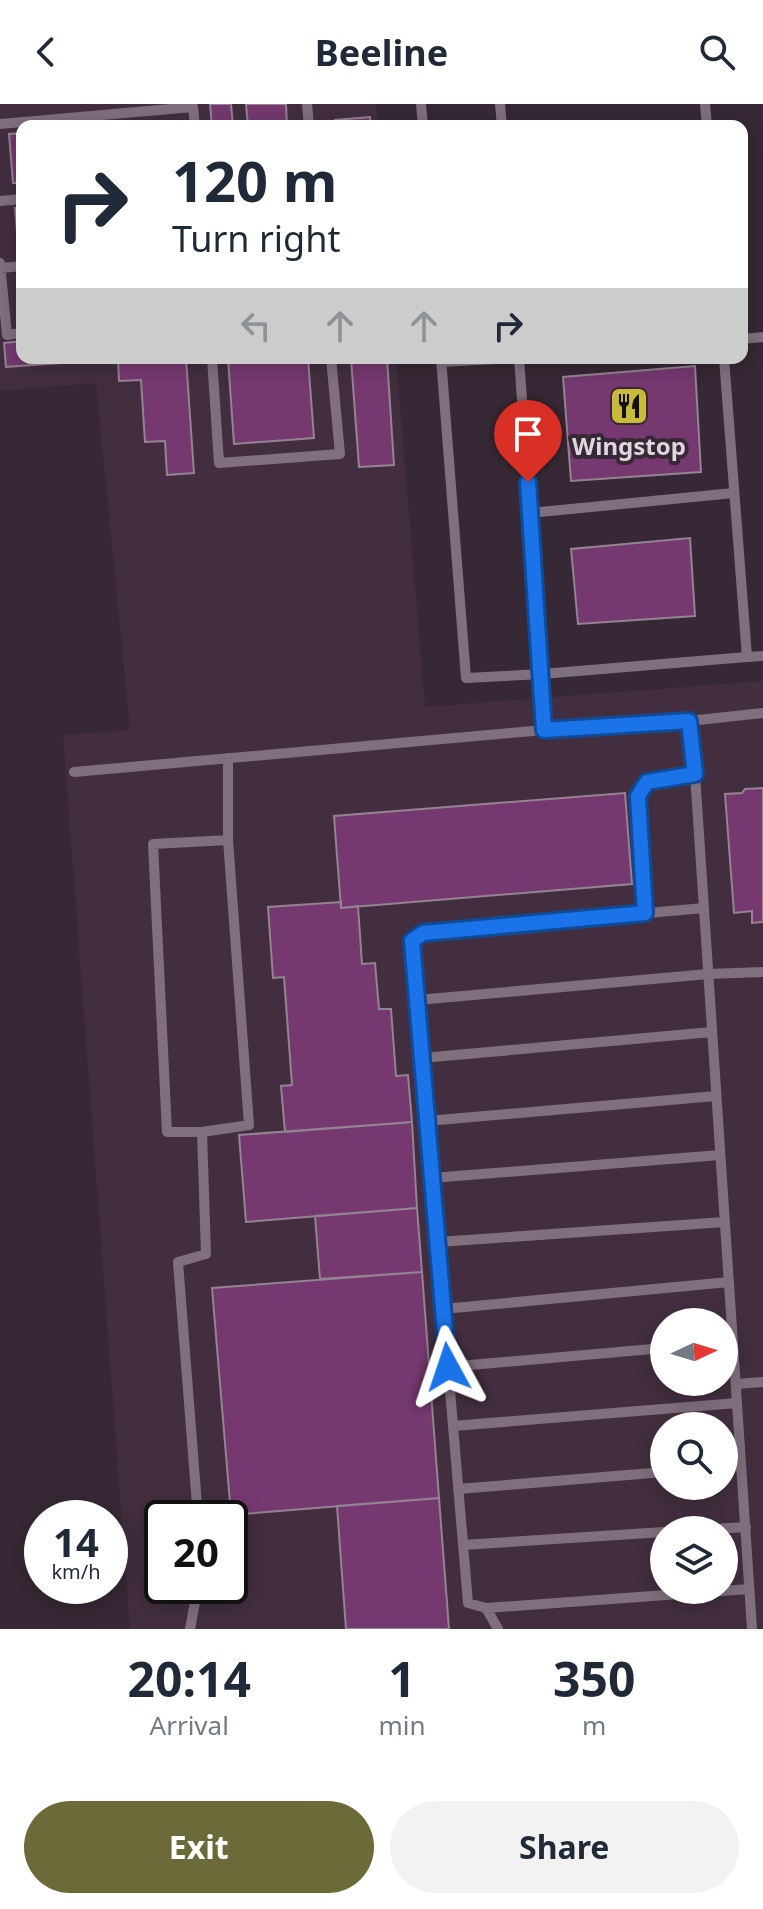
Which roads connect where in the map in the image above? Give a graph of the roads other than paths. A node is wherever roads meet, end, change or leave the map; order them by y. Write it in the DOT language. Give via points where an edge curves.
graph roads {
  1 [pos="45,120"];
  2 [pos="194,120"];
  3 [pos="0,265"];
  4 [pos="16,334"];
  5 [pos="212,364"];
  6 [pos="332,364"];
  7 [pos="441,364"];
  8 [pos="518,364"];
  9 [pos="724,364"];
  10 [pos="734,493"];
  11 [pos="530,513"];
  12 [pos="763,656"];
  13 [pos="747,657"];
  14 [pos="542,674"];
  15 [pos="763,713"];
  16 [pos="689,721"];
  17 [pos="544,730"];
  18 [pos="228,758"];
  19 [pos="74,772"];
  20 [pos="695,774"];
  21 [pos="228,840"];
  22 [pos="704,908"];
  23 [pos="645,913"];
  24 [pos="763,972"];
  25 [pos="708,974"];
  26 [pos="417,1000"];
  27 [pos="712,1032"];
  28 [pos="422,1058"];
  29 [pos="716,1096"];
  30 [pos="427,1121"];
  31 [pos="202,1132"];
  32 [pos="720,1155"];
  33 [pos="432,1178"];
  34 [pos="725,1222"];
  35 [pos="438,1242"];
  36 [pos="729,1282"];
  37 [pos="729,1308"];
  38 [pos="443,1309"];
  39 [pos="650,1349"];
  40 [pos="448,1367"];
  41 [pos="763,1382"];
  42 [pos="738,1384"];
  43 [pos="737,1396"];
  44 [pos="737,1403"];
  45 [pos="453,1426"];
  46 [pos="738,1466"];
  47 [pos="741,1466"];
  48 [pos="650,1473"];
  49 [pos="458,1489"];
  50 [pos="197,1500"];
  51 [pos="738,1527"];
  52 [pos="746,1527"];
  53 [pos="650,1533"];
  54 [pos="463,1545"];
  55 [pos="749,1589"];
  56 [pos="195,1604"];
  57 [pos="486,1608"];
  58 [pos="756,1625"];
  59 [pos="190,1629"];
  60 [pos="498,1629"];
  1 -- 2 [label="lane" via="193,107"];
  3 -- 4 [label="lane" via="7,335"];
  5 -- 6 [label="lane" via="219,463 340,454"];
  7 -- 14 [label="lane" via="466,678"];
  8 -- 11 [label="lane"];
  9 -- 10 [label="lane"];
  10 -- 11 [label="lane"];
  10 -- 13 [label="lane"];
  11 -- 14 [label="lane"];
  12 -- 13 [label="lane"];
  13 -- 14 [label="lane"];
  14 -- 17 [label="lane"];
  15 -- 16 [label="lane"];
  16 -- 17 [label="lane"];
  16 -- 20 [label="lane"];
  17 -- 18 [label="lane"];
  18 -- 19 [label="lane"];
  18 -- 21 [label="lane"];
  20 -- 22 [label="lane"];
  20 -- 23 [label="lane" via="647,782 638,796"];
  21 -- 31 [label="lane" via="249,1125"];
  21 -- 31 [label="lane" via="153,844 167,1132"];
  22 -- 23 [label="lane"];
  22 -- 25 [label="lane"];
  23 -- 26 [label="lane" via="423,933 412,941"];
  24 -- 25 [label="lane"];
  25 -- 26 [label="lane"];
  25 -- 27 [label="lane"];
  26 -- 28 [label="lane"];
  27 -- 28 [label="lane"];
  27 -- 29 [label="lane"];
  28 -- 30 [label="lane"];
  29 -- 30 [label="lane"];
  29 -- 32 [label="lane"];
  30 -- 33 [label="lane"];
  31 -- 50 [label="lane" via="206,1254 178,1262"];
  32 -- 33 [label="lane"];
  32 -- 34 [label="lane"];
  33 -- 35 [label="lane"];
  34 -- 35 [label="lane"];
  34 -- 36 [label="lane"];
  35 -- 38 [label="lane"];
  36 -- 37 [label="lane"];
  36 -- 38 [label="lane"];
  38 -- 40 [label="lane"];
  39 -- 40 [label="lane"];
  40 -- 45 [label="lane"];
  41 -- 42 [label="lane"];
  43 -- 44 [label="lane"];
  44 -- 45 [label="lane"];
  44 -- 47 [label="lane"];
  45 -- 49 [label="lane"];
  46 -- 47 [label="lane"];
  47 -- 52 [label="lane"];
  48 -- 49 [label="lane"];
  49 -- 54 [label="lane"];
  51 -- 52 [label="lane"];
  52 -- 55 [label="lane"];
  53 -- 54 [label="lane"];
  54 -- 57 [label="lane" via="468,1603"];
  55 -- 57 [label="lane"];
  55 -- 58 [label="lane"];
  56 -- 59 [label="lane"];
  57 -- 60 [label="lane"];
}
